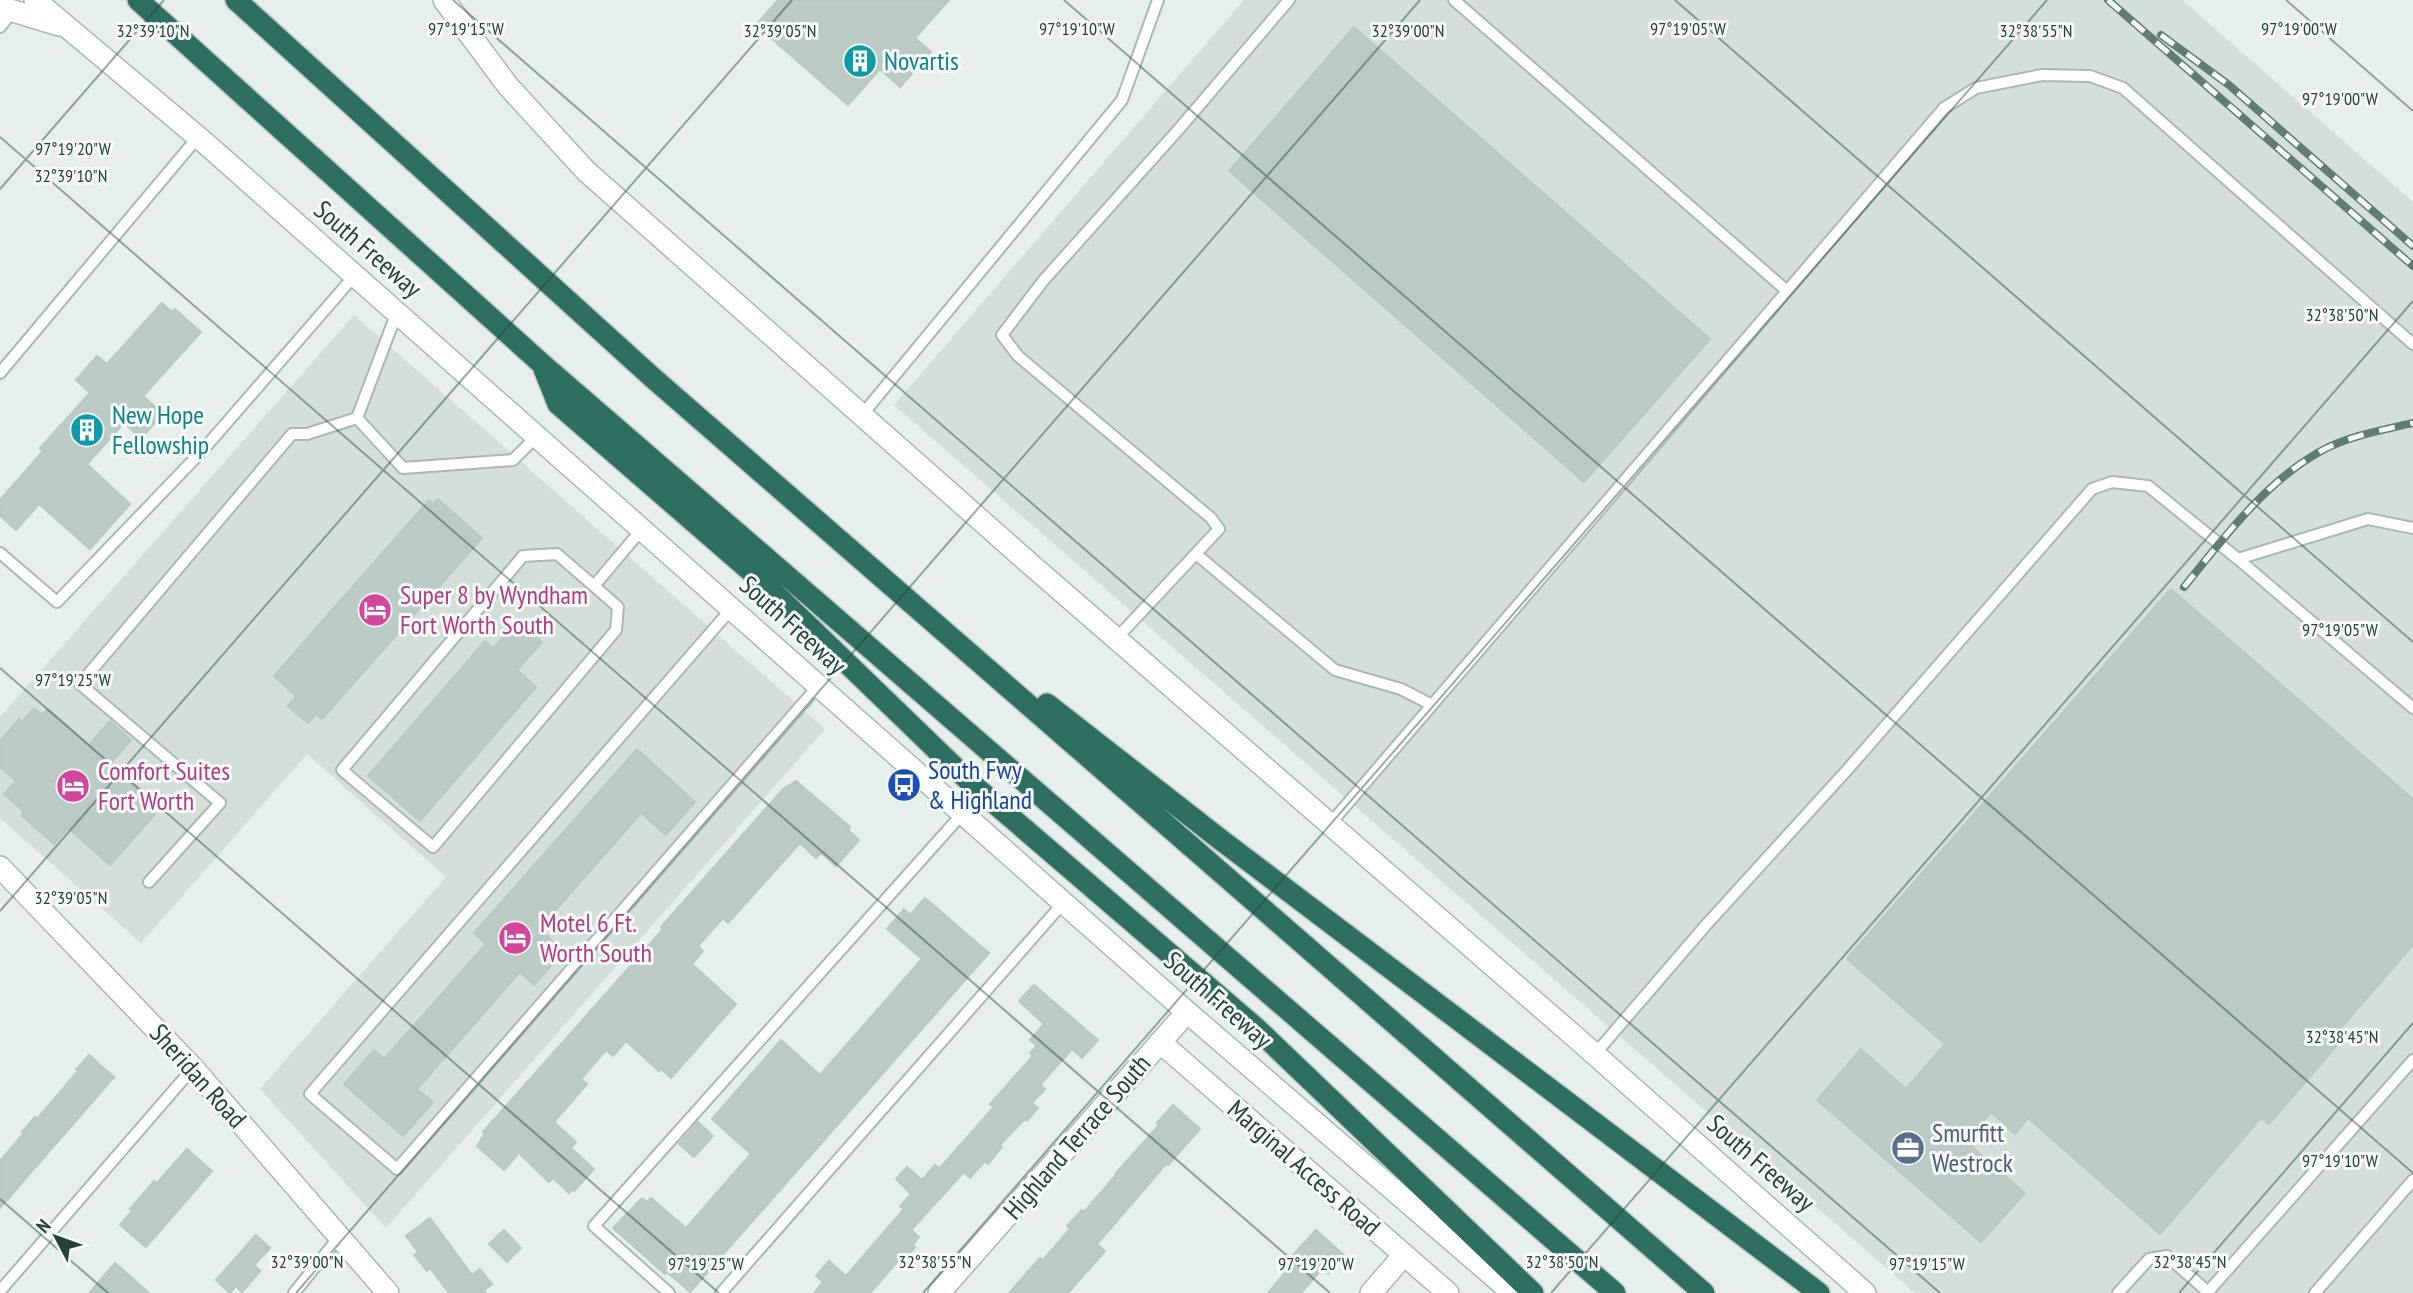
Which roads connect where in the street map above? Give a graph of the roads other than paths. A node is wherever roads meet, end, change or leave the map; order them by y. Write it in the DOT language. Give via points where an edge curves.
graph roads {
  1 [pos="34,0"];
  2 [pos="50,0"];
  3 [pos="138,0"];
  4 [pos="236,0"];
  5 [pos="444,0"];
  6 [pos="1158,0"];
  7 [pos="1289,0"];
  8 [pos="1454,0"];
  9 [pos="4,15"];
  10 [pos="71,29"];
  11 [pos="198,137"];
  12 [pos="355,275"];
  13 [pos="1787,291"];
  14 [pos="397,312"];
  15 [pos="2413,344"];
  16 [pos="542,364"];
  17 [pos="0,373"];
  18 [pos="862,415"];
  19 [pos="357,418"];
  20 [pos="537,436"];
  21 [pos="642,528"];
  22 [pos="2413,528"];
  23 [pos="0,553"];
  24 [pos="1196,554"];
  25 [pos="2238,559"];
  26 [pos="871,569"];
  27 [pos="594,586"];
  28 [pos="732,608"];
  29 [pos="1116,639"];
  30 [pos="818,685"];
  31 [pos="1432,705"];
  32 [pos="2413,708"];
  33 [pos="963,813"];
  34 [pos="1330,824"];
  35 [pos="0,867"];
  36 [pos="149,882"];
  37 [pos="1064,902"];
  38 [pos="1187,1012"];
  39 [pos="1160,1042"];
  40 [pos="1595,1054"];
  41 [pos="2413,1059"];
  42 [pos="194,1068"];
  43 [pos="2413,1180"];
  44 [pos="340,1236"];
  45 [pos="1404,1255"];
  46 [pos="5,1290"];
  47 [pos="294,1293"];
  48 [pos="388,1293"];
  49 [pos="669,1293"];
  50 [pos="722,1293"];
  51 [pos="939,1293"];
  52 [pos="1371,1293"];
  53 [pos="1448,1293"];
  54 [pos="1513,1293"];
  55 [pos="1533,1293"];
  56 [pos="1615,1293"];
  57 [pos="1704,1293"];
  58 [pos="1819,1293"];
  59 [pos="1865,1293"];
  60 [pos="2118,1293"];
  61 [pos="2207,1293"];
  62 [pos="2315,1293"];
  1 -- 10 [label="main road, South Freeway"];
  2 -- 10 [label="main road"];
  3 -- 16 [label="highway, South Freeway"];
  4 -- 26 [label="highway"];
  5 -- 18 [label="main road, South Freeway" via="508,86 586,171"];
  6 -- 18 [label="lane" via="1122,100"];
  7 -- 24 [label="lane" via="1043,281 1002,335 1018,356 1211,518 1219,529"];
  8 -- 13 [label="lane"];
  9 -- 10 [label="main road"];
  10 -- 11 [label="main road, South Freeway"];
  11 -- 12 [label="main road, South Freeway"];
  11 -- 17 [label="lane"];
  12 -- 14 [label="main road, South Freeway"];
  12 -- 23 [label="lane" via="203,450 57,602"];
  13 -- 15 [label="lane" via="1944,108 1976,88 2042,75 2090,76 2123,88 2139,101"];
  13 -- 31 [label="lane"];
  14 -- 19 [label="lane"];
  14 -- 20 [label="main road, South Freeway"];
  16 -- 55 [label="highway" via="558,404 762,581 972,784 1256,1028"];
  16 -- 56 [label="highway, South Freeway"];
  18 -- 29 [label="main road, South Freeway"];
  19 -- 20 [label="lane" via="403,468 513,460"];
  19 -- 36 [label="lane" via="306,434 292,433 80,684 220,803"];
  20 -- 21 [label="main road, South Freeway"];
  21 -- 27 [label="lane"];
  21 -- 28 [label="main road, South Freeway"];
  22 -- 25 [label="lane" via="2368,519"];
  24 -- 29 [label="lane"];
  24 -- 31 [label="lane" via="1335,670 1401,690"];
  25 -- 32 [label="lane"];
  25 -- 40 [label="lane" via="2148,486 2112,482 2092,489"];
  26 -- 57 [label="highway"];
  26 -- 58 [label="highway"];
  27 -- 27 [label="lane" via="556,554 523,556 342,770 433,847 616,630 618,607"];
  28 -- 30 [label="main road, South Freeway"];
  28 -- 30 [label="lane" via="310,1094 397,1169"];
  29 -- 34 [label="main road, South Freeway"];
  30 -- 33 [label="main road, South Freeway"];
  31 -- 34 [label="lane"];
  33 -- 37 [label="main road, South Freeway"];
  33 -- 49 [label="lane" via="594,1227"];
  34 -- 40 [label="main road, South Freeway"];
  35 -- 42 [label="main road, Sheridan Road"];
  37 -- 38 [label="main road, South Freeway"];
  37 -- 50 [label="lane"];
  38 -- 39 [label="main road, Highland Terrace South"];
  38 -- 54 [label="main road, South Freeway"];
  39 -- 45 [label="main road, Marginal Access Road"];
  39 -- 51 [label="main road, Highland Terrace South"];
  40 -- 59 [label="main road, South Freeway"];
  41 -- 61 [label="lane"];
  42 -- 44 [label="main road, Sheridan Road"];
  42 -- 46 [label="lane"];
  43 -- 62 [label="lane"];
  44 -- 47 [label="lane"];
  44 -- 48 [label="main road, Sheridan Road"];
  45 -- 52 [label="main road"];
  45 -- 53 [label="main road, Marginal Access Road"];
  60 -- 61 [label="lane" via="2149,1259 2167,1255"];
}
